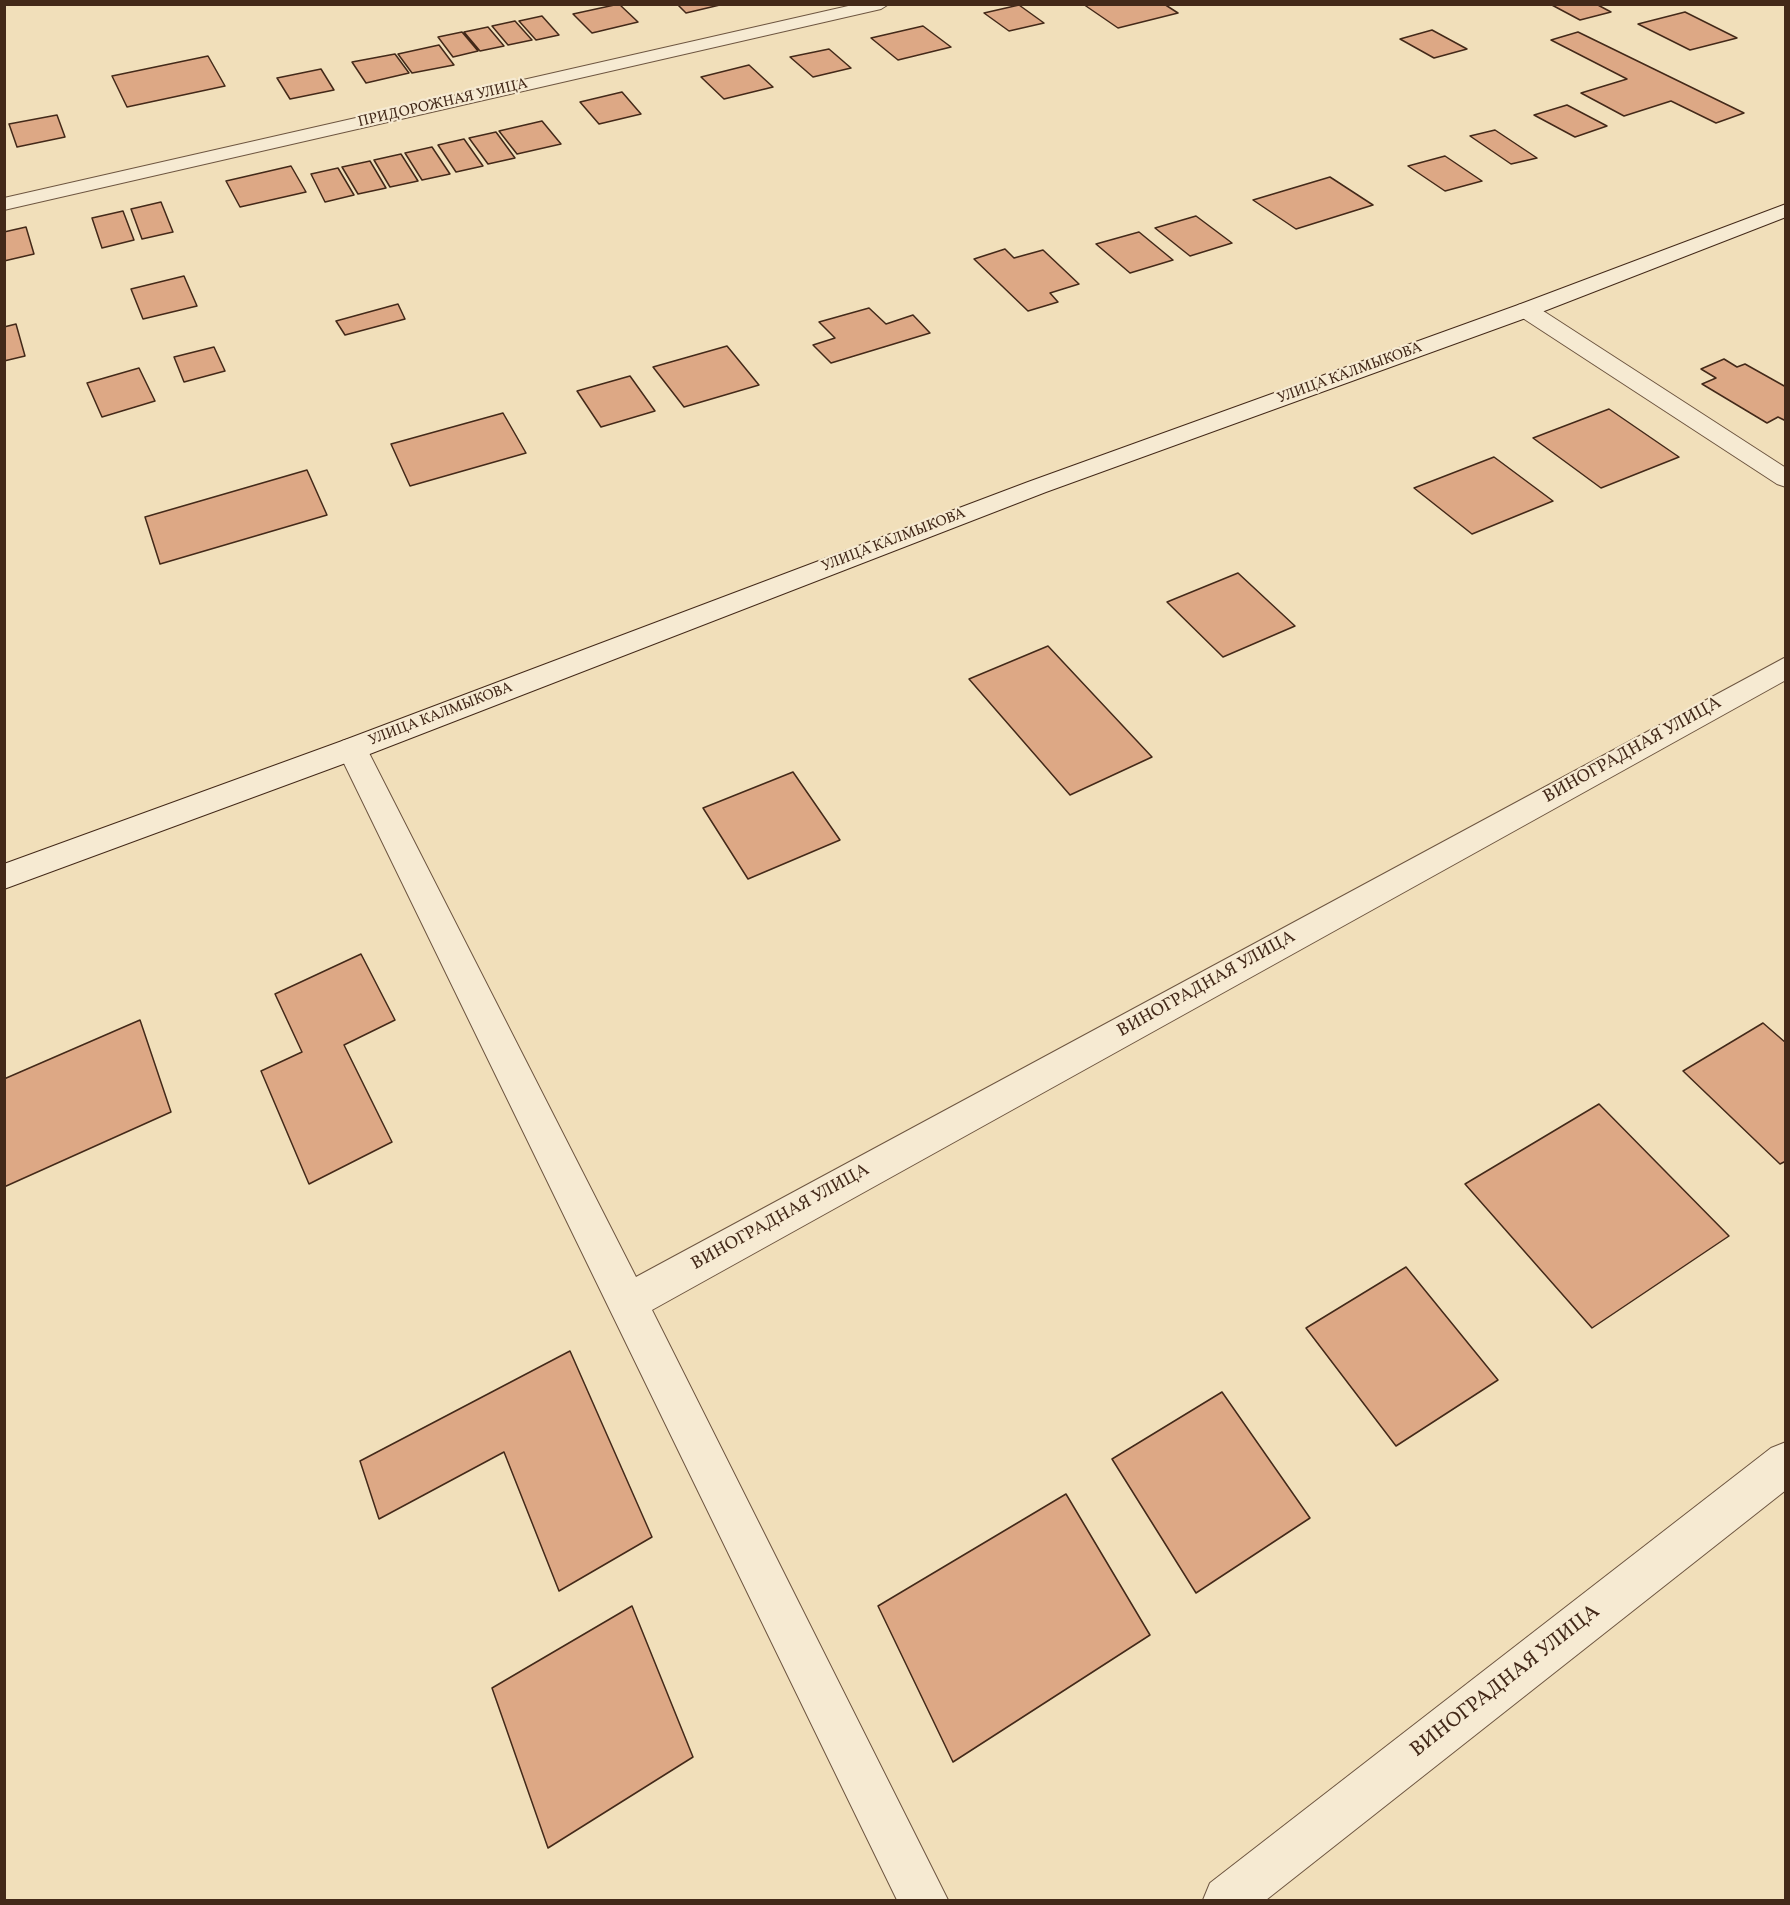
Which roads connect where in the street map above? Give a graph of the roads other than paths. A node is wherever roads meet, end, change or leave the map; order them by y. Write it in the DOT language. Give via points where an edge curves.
graph roads {
  1 [pos="881,4"];
  2 [pos="4,204"];
  3 [pos="1785,210"];
  4 [pos="1526,310"];
  5 [pos="1785,479"];
  6 [pos="1785,668"];
  7 [pos="352,749"];
  8 [pos="4,877"];
  9 [pos="628,1302"];
  10 [pos="1785,1463"];
  11 [pos="923,1900"];
  12 [pos="1227,1900"];
  1 -- 2 [label="street, ПРИДОРОЖНАЯ УЛИЦА"];
  3 -- 4 [label="street, УЛИЦА КАЛМЫКОВА"];
  4 -- 5 [label="street"];
  4 -- 7 [label="street, УЛИЦА КАЛМЫКОВА" via="1037,487"];
  6 -- 9 [label="street, ВИНОГРАДНАЯ УЛИЦА"];
  7 -- 8 [label="street, УЛИЦА КАЛМЫКОВА"];
  7 -- 9 [label="street"];
  9 -- 11 [label="street"];
  10 -- 12 [label="street, ВИНОГРАДНАЯ УЛИЦА"];
}
